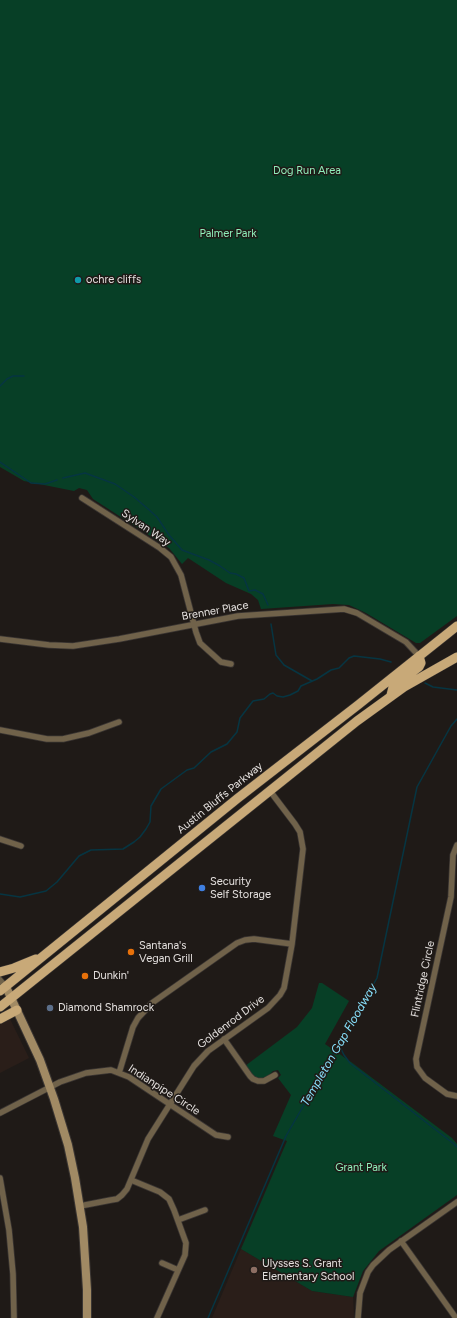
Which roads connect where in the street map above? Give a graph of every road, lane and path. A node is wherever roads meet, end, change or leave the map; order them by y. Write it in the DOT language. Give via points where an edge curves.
graph roads {
  1 [pos="82,498"];
  2 [pos="194,624"];
  3 [pos="457,626"];
  4 [pos="0,639"];
  5 [pos="419,656"];
  6 [pos="457,657"];
  7 [pos="231,664"];
  8 [pos="390,696"];
  9 [pos="119,722"];
  10 [pos="0,730"];
  11 [pos="270,791"];
  12 [pos="0,839"];
  13 [pos="457,845"];
  14 [pos="21,846"];
  15 [pos="292,944"];
  16 [pos="48,953"];
  17 [pos="0,972"];
  18 [pos="2,986"];
  19 [pos="11,999"];
  20 [pos="0,1007"];
  21 [pos="17,1010"];
  22 [pos="0,1019"];
  23 [pos="224,1039"];
  24 [pos="119,1073"];
  25 [pos="275,1075"];
  26 [pos="50,1087"];
  27 [pos="457,1096"];
  28 [pos="170,1105"];
  29 [pos="0,1113"];
  30 [pos="228,1137"];
  31 [pos="0,1178"];
  32 [pos="131,1180"];
  33 [pos="456,1204"];
  34 [pos="80,1206"];
  35 [pos="205,1210"];
  36 [pos="178,1220"];
  37 [pos="401,1241"];
  38 [pos="162,1263"];
  39 [pos="178,1270"];
  40 [pos="14,1318"];
  41 [pos="87,1318"];
  42 [pos="157,1318"];
  43 [pos="358,1318"];
  44 [pos="456,1318"];
  1 -- 2 [label="street, Sylvan Way" via="171,557 181,575"];
  2 -- 4 [label="street, Brenner Place" via="72,646"];
  2 -- 5 [label="street, Brenner Place" via="238,616 344,609 357,613 406,642"];
  2 -- 7 [label="street, Sylvan Way" via="204,647 221,662"];
  3 -- 5 [label="main road, Austin Bluffs Parkway"];
  5 -- 8 [label="main road" via="419,667 393,687"];
  5 -- 16 [label="main road, Austin Bluffs Parkway" via="238,798"];
  6 -- 8 [label="main road"];
  8 -- 11 [label="main road"];
  9 -- 10 [label="street" via="63,739 47,739"];
  11 -- 15 [label="street, Goldenrod Drive" via="300,832 303,844"];
  11 -- 19 [label="main road"];
  12 -- 14 [label="street"];
  13 -- 27 [label="street, Flintridge Circle" via="453,855 451,896 416,1059 417,1067 424,1078 447,1094"];
  15 -- 23 [label="street, Goldenrod Drive" via="286,981 280,995 268,1008"];
  15 -- 24 [label="street" via="254,939 237,943 152,1003 133,1027"];
  16 -- 17 [label="main road"];
  16 -- 18 [label="main road, Austin Bluffs Parkway"];
  18 -- 19 [label="street"];
  19 -- 20 [label="main road"];
  19 -- 21 [label="street"];
  21 -- 22 [label="main road"];
  21 -- 26 [label="street"];
  23 -- 25 [label="street" via="253,1079 264,1081"];
  23 -- 28 [label="street, Goldenrod Drive" via="194,1066"];
  24 -- 26 [label="street, Indianpipe Circle" via="111,1070 91,1072"];
  24 -- 28 [label="street, Indianpipe Circle"];
  26 -- 29 [label="street, Indianpipe Circle"];
  26 -- 34 [label="street" via="68,1145"];
  28 -- 30 [label="street, Indianpipe Circle" via="216,1135"];
  28 -- 32 [label="street, Goldenrod Drive" via="148,1139"];
  31 -- 40 [label="street" via="9,1230"];
  32 -- 34 [label="street, Goldenrod Drive" via="117,1199"];
  32 -- 36 [label="street" via="165,1195"];
  33 -- 37 [label="street"];
  34 -- 41 [label="street" via="86,1259"];
  35 -- 36 [label="street"];
  36 -- 39 [label="street" via="186,1243 185,1254"];
  37 -- 43 [label="street" via="380,1257 368,1272 360,1293"];
  37 -- 44 [label="street"];
  38 -- 39 [label="street"];
  39 -- 42 [label="street"];
}
